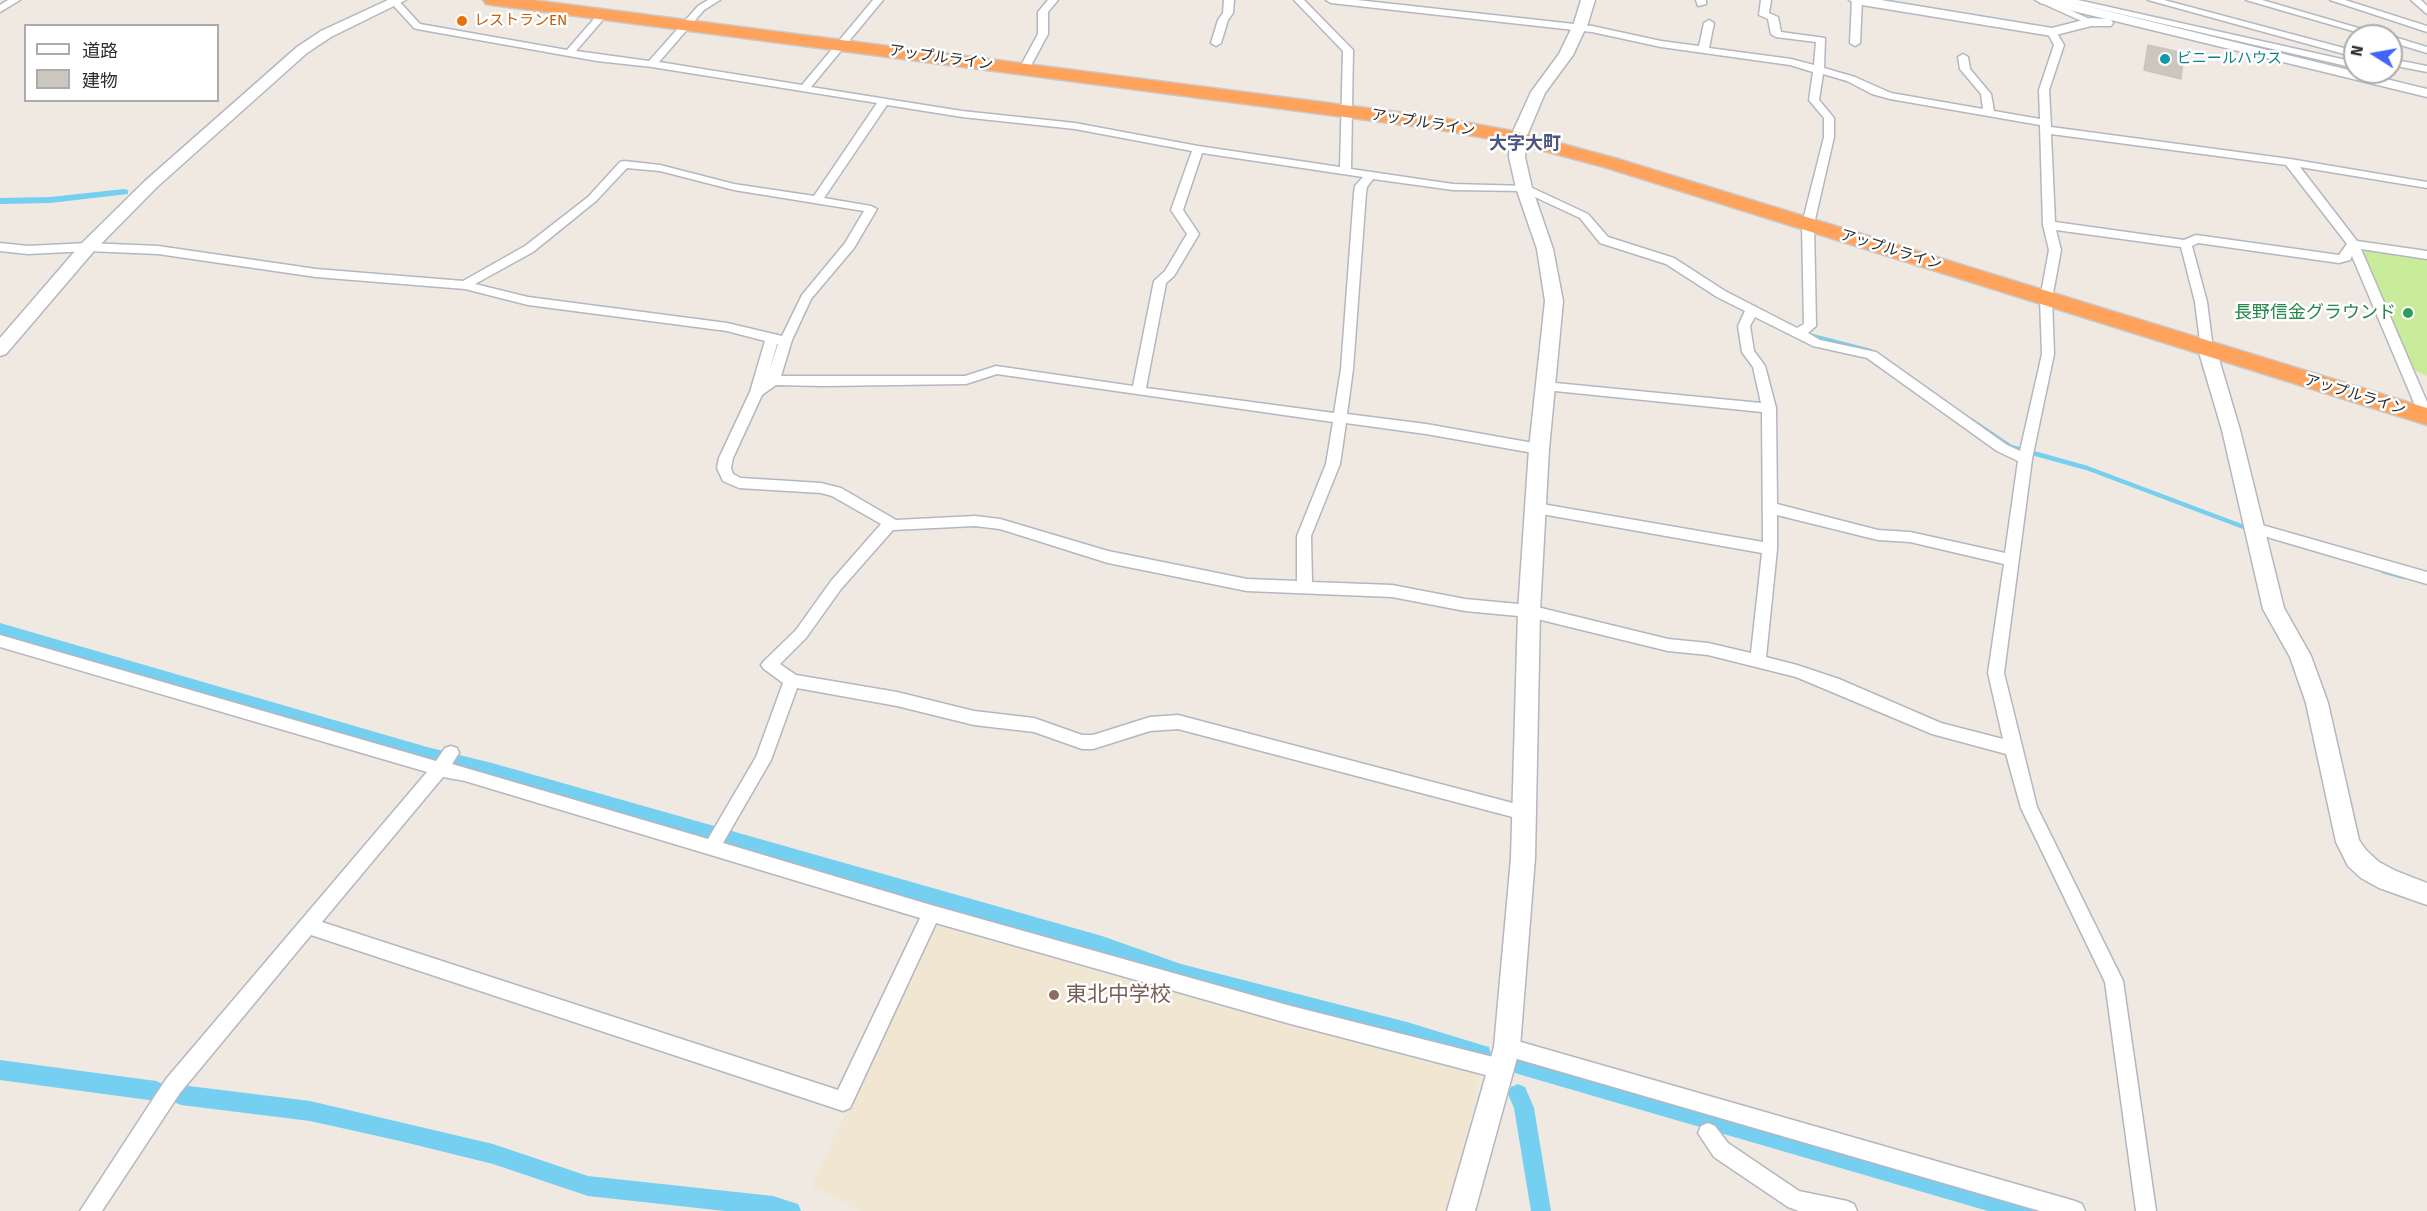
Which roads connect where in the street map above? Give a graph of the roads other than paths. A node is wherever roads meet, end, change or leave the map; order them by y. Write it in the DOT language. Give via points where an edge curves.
graph roads {
  1 [pos="15,0"];
  2 [pos="492,0"];
  3 [pos="715,0"];
  4 [pos="878,0"];
  5 [pos="1053,0"];
  6 [pos="1229,0"];
  7 [pos="1299,0"];
  8 [pos="1331,0"];
  9 [pos="1588,0"];
  10 [pos="1766,0"];
  11 [pos="1856,0"];
  12 [pos="2042,0"];
  13 [pos="2065,0"];
  14 [pos="2153,0"];
  15 [pos="2251,0"];
  16 [pos="2335,0"];
  17 [pos="2416,0"];
  18 [pos="397,1"];
  19 [pos="0,9"];
  20 [pos="2427,11"];
  21 [pos="602,15"];
  22 [pos="2091,22"];
  23 [pos="1709,23"];
  24 [pos="688,25"];
  25 [pos="2343,25"];
  26 [pos="1579,27"];
  27 [pos="2427,29"];
  28 [pos="2052,32"];
  29 [pos="1216,43"];
  30 [pos="1855,43"];
  31 [pos="2403,43"];
  32 [pos="840,45"];
  33 [pos="2238,47"];
  34 [pos="1702,50"];
  35 [pos="2427,50"];
  36 [pos="2343,51"];
  37 [pos="569,53"];
  38 [pos="1963,57"];
  39 [pos="2343,62"];
  40 [pos="652,64"];
  41 [pos="2403,64"];
  42 [pos="1024,69"];
  43 [pos="1820,69"];
  44 [pos="2427,69"];
  45 [pos="2403,73"];
  46 [pos="2427,78"];
  47 [pos="804,89"];
  48 [pos="2427,93"];
  49 [pos="884,101"];
  50 [pos="1348,111"];
  51 [pos="1989,113"];
  52 [pos="2047,127"];
  53 [pos="1518,138"];
  54 [pos="1198,149"];
  55 [pos="2290,162"];
  56 [pos="1345,171"];
  57 [pos="1371,175"];
  58 [pos="2427,185"];
  59 [pos="1524,188"];
  60 [pos="818,199"];
  61 [pos="1808,224"];
  62 [pos="2049,225"];
  63 [pos="2186,244"];
  64 [pos="2354,244"];
  65 [pos="0,247"];
  66 [pos="88,247"];
  67 [pos="2427,255"];
  68 [pos="465,285"];
  69 [pos="2046,299"];
  70 [pos="1751,310"];
  71 [pos="1798,334"];
  72 [pos="779,340"];
  73 [pos="2207,349"];
  74 [pos="0,350"];
  75 [pos="773,380"];
  76 [pos="1545,386"];
  77 [pos="1139,391"];
  78 [pos="757,392"];
  79 [pos="1769,408"];
  80 [pos="2427,417"];
  81 [pos="1340,419"];
  82 [pos="1539,448"];
  83 [pos="2025,459"];
  84 [pos="1536,508"];
  85 [pos="1770,508"];
  86 [pos="891,523"];
  87 [pos="2255,528"];
  88 [pos="1770,549"];
  89 [pos="2012,560"];
  90 [pos="2427,578"];
  91 [pos="1305,587"];
  92 [pos="1529,611"];
  93 [pos="0,641"];
  94 [pos="1758,662"];
  95 [pos="792,681"];
  96 [pos="2013,749"];
  97 [pos="445,762"];
  98 [pos="1524,813"];
  99 [pos="717,839"];
  100 [pos="2427,894"];
  101 [pos="931,912"];
  102 [pos="308,926"];
  103 [pos="1508,1047"];
  104 [pos="1502,1069"];
  105 [pos="1708,1133"];
  106 [pos="1795,1205"];
  107 [pos="90,1211"];
  108 [pos="1461,1211"];
  109 [pos="1847,1211"];
  110 [pos="2074,1211"];
  111 [pos="2146,1211"];
  1 -- 19 [label="street"];
  2 -- 21 [label="highway, アップルライン"];
  3 -- 24 [label="street" via="701,8"];
  4 -- 32 [label="street"];
  5 -- 42 [label="street" via="1043,12 1042,34"];
  6 -- 29 [label="street"];
  7 -- 50 [label="street" via="1348,50"];
  8 -- 26 [label="street"];
  9 -- 26 [label="street"];
  10 -- 43 [label="street" via="1764,15 1773,17 1776,34 1821,40"];
  11 -- 28 [label="street"];
  11 -- 30 [label="street"];
  12 -- 22 [label="street"];
  12 -- 33 [label="street"];
  13 -- 39 [label="street"];
  14 -- 36 [label="street"];
  15 -- 25 [label="street"];
  16 -- 27 [label="street"];
  17 -- 20 [label="street"];
  18 -- 37 [label="street" via="417,26"];
  18 -- 66 [label="street" via="326,34 302,50 151,184"];
  21 -- 24 [label="highway, アップルライン"];
  21 -- 37 [label="street"];
  22 -- 28 [label="street"];
  22 -- 33 [label="street"];
  23 -- 34 [label="street"];
  24 -- 32 [label="highway, アップルライン"];
  24 -- 40 [label="street"];
  26 -- 34 [label="street"];
  26 -- 53 [label="street" via="1557,70 1538,93"];
  28 -- 52 [label="street" via="2059,45 2044,90"];
  31 -- 35 [label="street"];
  32 -- 42 [label="highway, アップルライン"];
  32 -- 47 [label="street"];
  33 -- 48 [label="street"];
  34 -- 43 [label="street"];
  37 -- 40 [label="street"];
  38 -- 51 [label="street" via="1965,69 1986,94"];
  40 -- 47 [label="street"];
  41 -- 44 [label="street"];
  42 -- 50 [label="highway, アップルライン"];
  43 -- 51 [label="street" via="1890,96"];
  43 -- 61 [label="street" via="1814,100 1829,118 1830,137"];
  45 -- 46 [label="street"];
  47 -- 49 [label="street"];
  49 -- 54 [label="street" via="1075,126"];
  49 -- 60 [label="street"];
  50 -- 53 [label="highway, アップルライン"];
  50 -- 56 [label="street"];
  51 -- 52 [label="street"];
  52 -- 55 [label="street"];
  52 -- 62 [label="street"];
  53 -- 59 [label="street"];
  53 -- 61 [label="highway, アップルライン"];
  54 -- 56 [label="street"];
  54 -- 77 [label="street" via="1177,210 1193,234 1170,273 1160,280"];
  55 -- 58 [label="street"];
  55 -- 64 [label="street"];
  56 -- 57 [label="street"];
  57 -- 59 [label="street" via="1453,187"];
  57 -- 81 [label="street" via="1360,193"];
  59 -- 70 [label="street" via="1584,216 1604,240 1670,261"];
  59 -- 76 [label="street" via="1545,249 1554,301"];
  60 -- 68 [label="street" via="734,187 660,168 624,164 592,199 529,249"];
  60 -- 72 [label="street" via="871,209 850,245 806,298"];
  61 -- 69 [label="highway, アップルライン"];
  61 -- 71 [label="street" via="1810,326"];
  62 -- 63 [label="street"];
  62 -- 69 [label="street" via="2055,250"];
  63 -- 64 [label="street" via="2196,239 2339,259 2346,257"];
  63 -- 73 [label="street" via="2201,302"];
  64 -- 67 [label="street"];
  64 -- 80 [label="street"];
  65 -- 66 [label="street"];
  66 -- 68 [label="street" via="158,250 316,273"];
  66 -- 74 [label="street"];
  68 -- 72 [label="street" via="528,301 727,327"];
  69 -- 73 [label="highway, アップルライン"];
  69 -- 83 [label="street" via="2048,354"];
  70 -- 71 [label="street"];
  70 -- 79 [label="street" via="1744,326 1748,352 1759,366"];
  71 -- 83 [label="street" via="1871,355 2002,448"];
  72 -- 75 [label="street"];
  72 -- 78 [label="street"];
  73 -- 80 [label="highway, アップルライン"];
  73 -- 87 [label="street"];
  75 -- 77 [label="street" via="966,380 996,370"];
  75 -- 78 [label="street"];
  76 -- 79 [label="street"];
  76 -- 82 [label="street"];
  77 -- 81 [label="street"];
  78 -- 86 [label="street" via="726,458 724,468 728,477 739,483 836,492"];
  79 -- 85 [label="street"];
  81 -- 82 [label="street"];
  81 -- 91 [label="street" via="1329,478 1304,536"];
  82 -- 84 [label="street"];
  83 -- 89 [label="street"];
  84 -- 88 [label="street"];
  84 -- 92 [label="street"];
  85 -- 88 [label="street"];
  85 -- 89 [label="street" via="1878,535 1910,537"];
  86 -- 91 [label="street" via="1000,524 1108,557 1183,573 1247,585"];
  86 -- 95 [label="street" via="836,585 801,634 769,665"];
  87 -- 90 [label="street"];
  87 -- 100 [label="street" via="2274,609 2300,656 2317,703 2348,842 2370,870"];
  88 -- 94 [label="street"];
  89 -- 96 [label="street" via="1996,673"];
  91 -- 92 [label="street" via="1399,592 1465,605"];
  92 -- 94 [label="street"];
  92 -- 98 [label="street"];
  93 -- 97 [label="street"];
  94 -- 96 [label="street" via="1833,684 1938,729"];
  95 -- 98 [label="street" via="897,699 974,718 1034,725 1082,742 1150,724 1178,722"];
  95 -- 99 [label="street" via="763,760"];
  96 -- 111 [label="street" via="2029,808 2114,981"];
  97 -- 99 [label="street" via="465,774"];
  97 -- 102 [label="street"];
  98 -- 103 [label="street"];
  99 -- 101 [label="street"];
  101 -- 102 [label="street" via="843,1101"];
  101 -- 104 [label="street" via="1287,1014"];
  102 -- 107 [label="street" via="173,1086"];
  103 -- 104 [label="street"];
  103 -- 110 [label="street"];
  104 -- 108 [label="street"];
  105 -- 106 [label="street" via="1721,1150"];
  106 -- 109 [label="street"];
}
